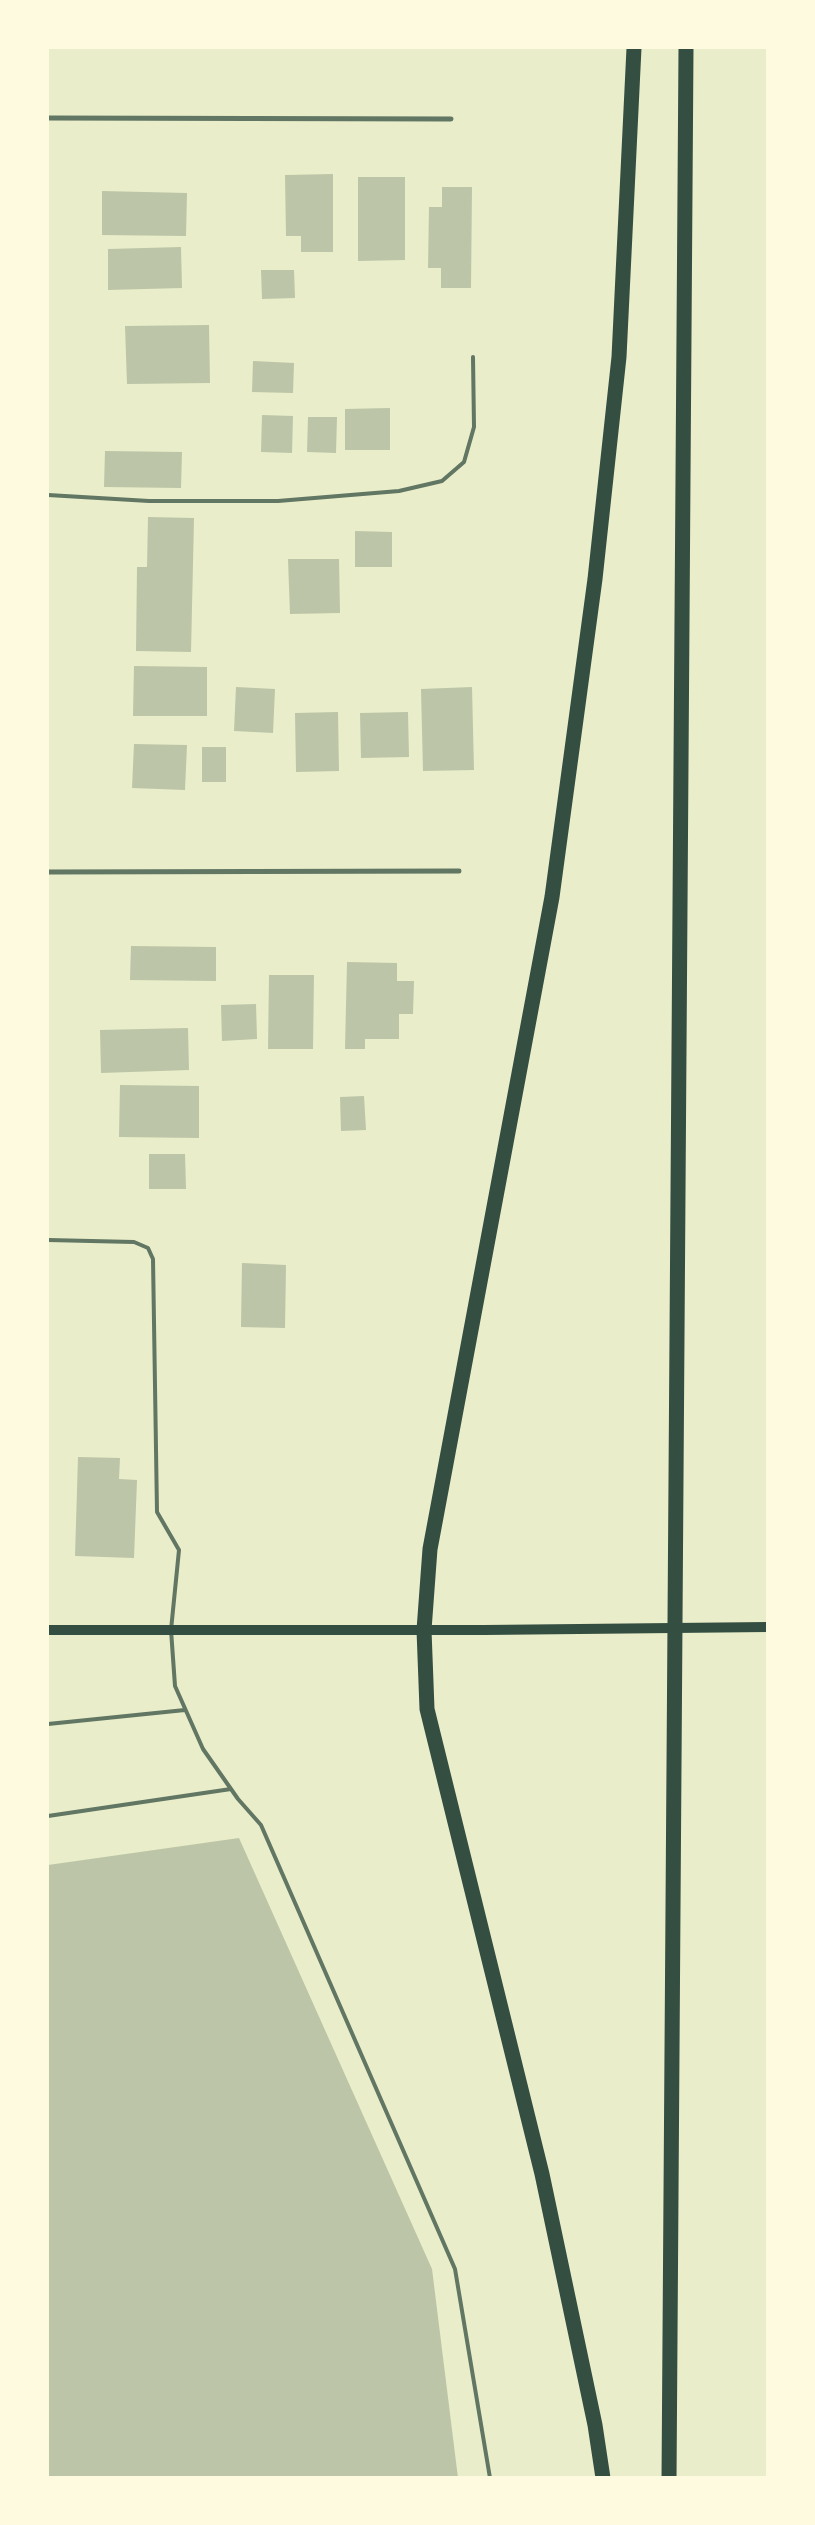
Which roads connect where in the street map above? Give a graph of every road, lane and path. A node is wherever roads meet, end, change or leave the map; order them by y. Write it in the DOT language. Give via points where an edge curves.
graph roads {
  1 [pos="634,48"];
  2 [pos="686,48"];
  3 [pos="48,118"];
  4 [pos="451,119"];
  5 [pos="472,358"];
  6 [pos="48,495"];
  7 [pos="459,871"];
  8 [pos="48,872"];
  9 [pos="48,1240"];
  10 [pos="768,1627"];
  11 [pos="48,1630"];
  12 [pos="171,1630"];
  13 [pos="424,1630"];
  14 [pos="186,1710"];
  15 [pos="48,1724"];
  16 [pos="231,1789"];
  17 [pos="48,1816"];
  18 [pos="490,2478"];
  19 [pos="603,2478"];
  20 [pos="669,2478"];
  1 -- 13 [label="highway" via="618,358 594,588 552,897 430,1549"];
  2 -- 20 [label="highway"];
  3 -- 4 [label="street"];
  5 -- 6 [label="lane" via="474,427 464,462 442,481 399,491 278,501 148,501"];
  7 -- 8 [label="street"];
  9 -- 12 [label="lane" via="134,1242 148,1248 153,1258 157,1512 179,1550"];
  10 -- 13 [label="main road"];
  11 -- 12 [label="main road"];
  12 -- 13 [label="main road"];
  12 -- 14 [label="lane" via="175,1686"];
  13 -- 19 [label="highway" via="427,1709 542,2174 595,2425"];
  14 -- 15 [label="lane"];
  14 -- 16 [label="lane" via="203,1749"];
  16 -- 17 [label="lane"];
  16 -- 18 [label="lane" via="261,1825 455,2269"];
}
